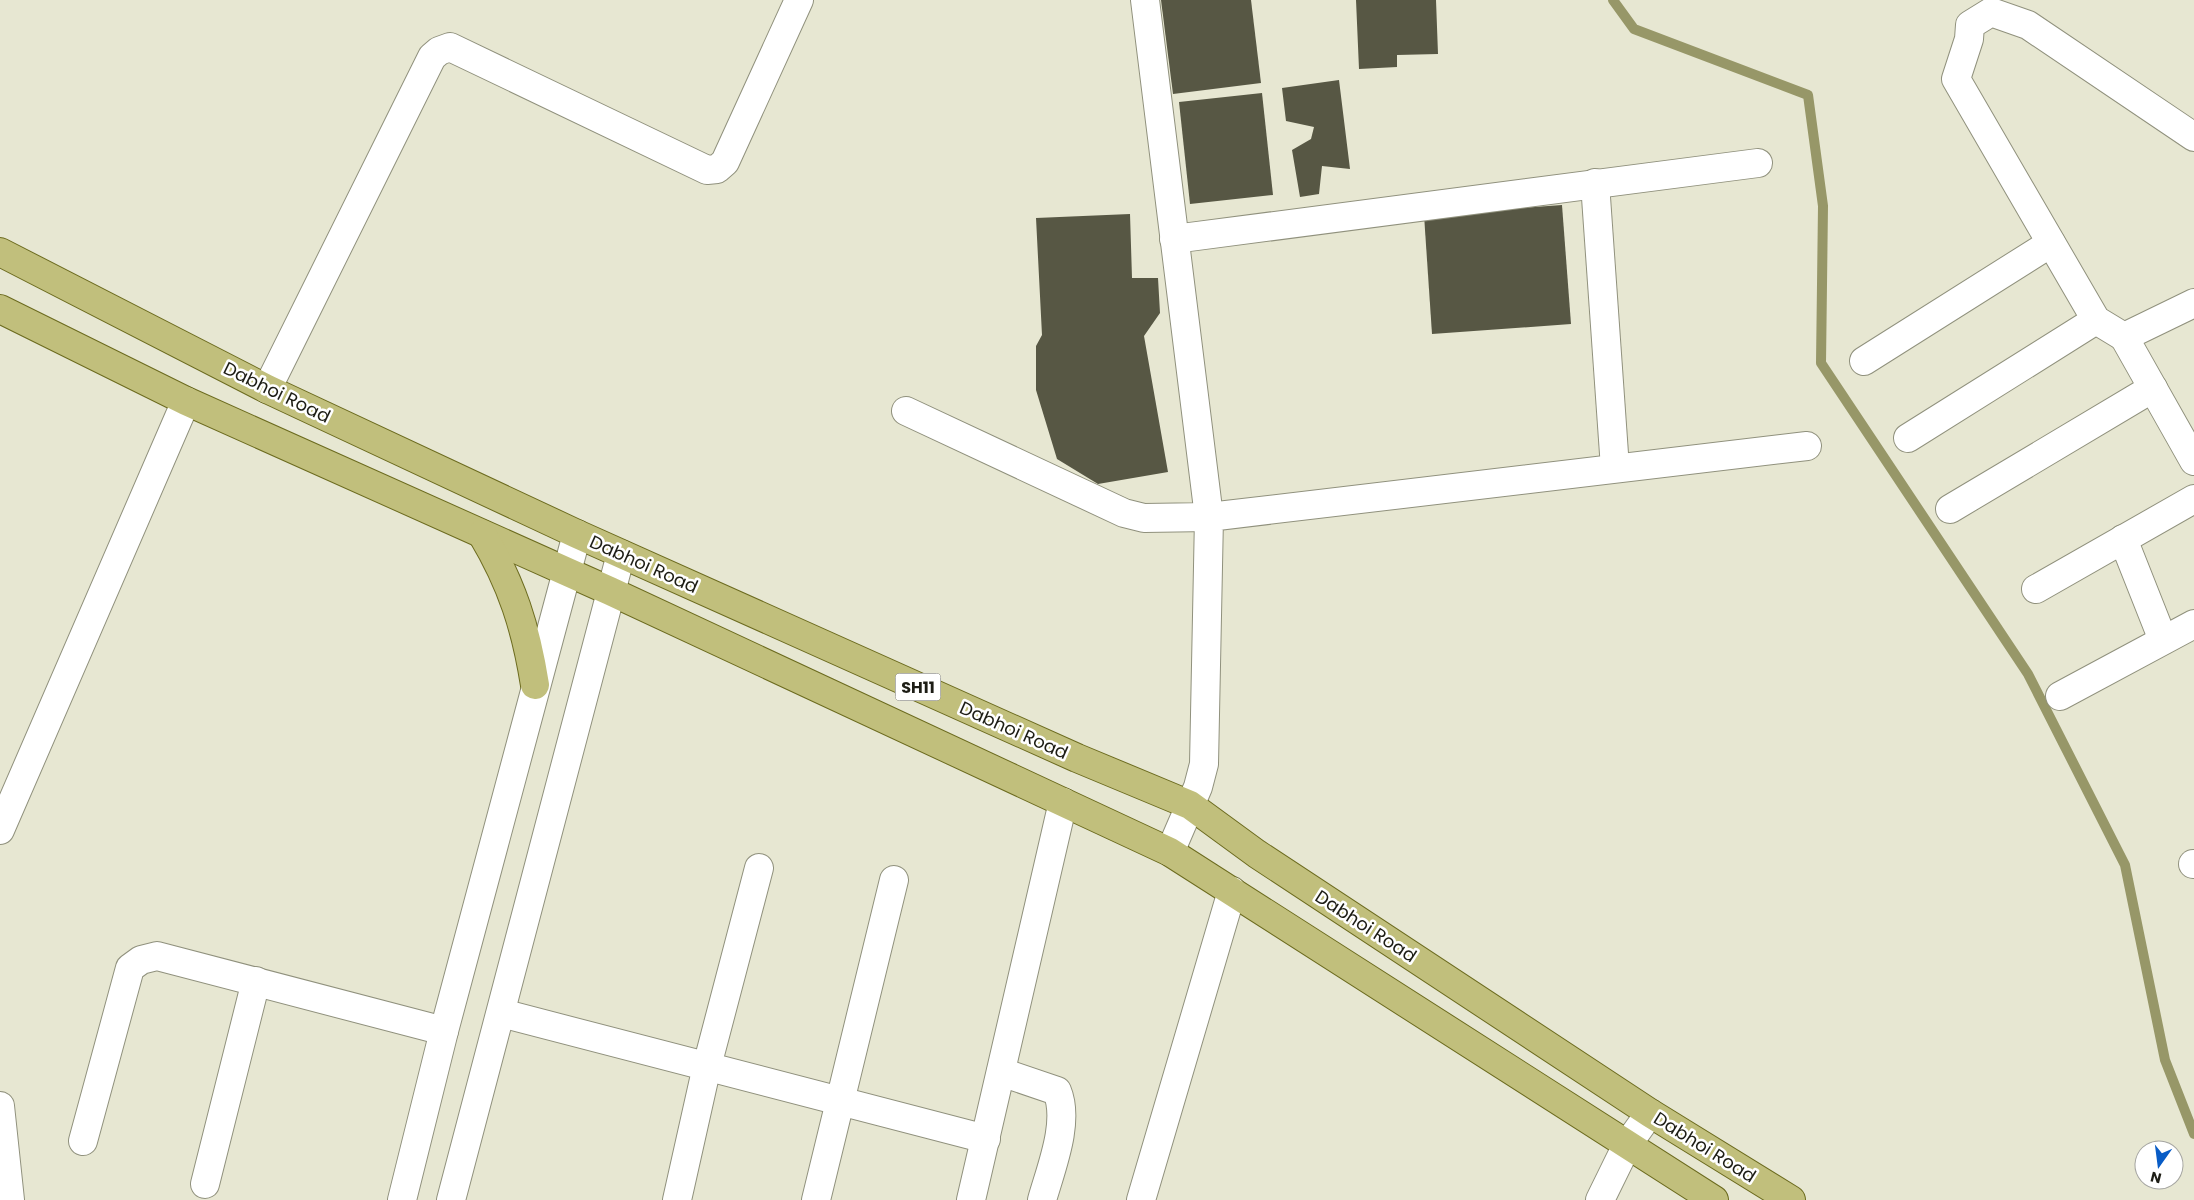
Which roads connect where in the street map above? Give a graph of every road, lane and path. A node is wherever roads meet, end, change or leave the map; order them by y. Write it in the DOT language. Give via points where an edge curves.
graph roads {
  1 [pos="799,0"];
  2 [pos="1145,0"];
  3 [pos="2194,137"];
  4 [pos="1758,163"];
  5 [pos="1596,183"];
  6 [pos="1174,239"];
  7 [pos="2051,243"];
  8 [pos="0,252"];
  9 [pos="2194,303"];
  10 [pos="0,309"];
  11 [pos="2096,320"];
  12 [pos="2124,337"];
  13 [pos="1864,361"];
  14 [pos="2153,388"];
  15 [pos="267,389"];
  16 [pos="186,400"];
  17 [pos="906,411"];
  18 [pos="1908,438"];
  19 [pos="1807,446"];
  20 [pos="2194,461"];
  21 [pos="1616,468"];
  22 [pos="2194,499"];
  23 [pos="1950,509"];
  24 [pos="1209,518"];
  25 [pos="482,534"];
  26 [pos="576,534"];
  27 [pos="2123,539"];
  28 [pos="621,554"];
  29 [pos="565,572"];
  30 [pos="2036,589"];
  31 [pos="610,591"];
  32 [pos="2194,624"];
  33 [pos="2163,640"];
  34 [pos="535,685"];
  35 [pos="2060,696"];
  36 [pos="1063,802"];
  37 [pos="1190,805"];
  38 [pos="0,830"];
  39 [pos="1170,852"];
  40 [pos="759,868"];
  41 [pos="894,880"];
  42 [pos="1232,891"];
  43 [pos="256,982"];
  44 [pos="501,1013"];
  45 [pos="444,1031"];
  46 [pos="706,1066"];
  47 [pos="1002,1072"];
  48 [pos="839,1100"];
  49 [pos="0,1106"];
  50 [pos="1650,1113"];
  51 [pos="986,1138"];
  52 [pos="83,1141"];
  53 [pos="1627,1145"];
  54 [pos="206,1184"];
  55 [pos="10,1200"];
  56 [pos="402,1200"];
  57 [pos="451,1200"];
  58 [pos="677,1200"];
  59 [pos="816,1200"];
  60 [pos="971,1200"];
  61 [pos="1042,1200"];
  62 [pos="1141,1200"];
  63 [pos="1600,1200"];
  64 [pos="1714,1200"];
  65 [pos="1791,1200"];
  1 -- 15 [label="street" via="725,162 717,169 708,170 450,47 439,51 432,57"];
  2 -- 6 [label="street"];
  3 -- 7 [label="street" via="2028,25 1991,12 1970,25 1970,39 1956,79"];
  4 -- 5 [label="street"];
  5 -- 6 [label="street"];
  5 -- 21 [label="street"];
  6 -- 24 [label="street"];
  7 -- 11 [label="street"];
  7 -- 13 [label="street"];
  8 -- 15 [label="main road, Dabhoi Road / SH11"];
  9 -- 12 [label="street"];
  10 -- 16 [label="main road, SH11"];
  11 -- 12 [label="street"];
  11 -- 18 [label="street"];
  12 -- 14 [label="street"];
  14 -- 20 [label="street"];
  14 -- 23 [label="street"];
  15 -- 26 [label="main road, Dabhoi Road / SH11"];
  16 -- 25 [label="main road, SH11"];
  16 -- 38 [label="street"];
  17 -- 24 [label="street" via="1124,513 1144,518"];
  19 -- 21 [label="street"];
  21 -- 24 [label="street"];
  22 -- 27 [label="street"];
  24 -- 37 [label="street" via="1204,764"];
  25 -- 29 [label="main road, SH11"];
  25 -- 34 [label="main road" via="507,578 520,614"];
  26 -- 28 [label="main road, Dabhoi Road / SH11"];
  26 -- 29 [label="street"];
  27 -- 30 [label="street"];
  27 -- 33 [label="street"];
  28 -- 31 [label="street"];
  28 -- 37 [label="main road, Dabhoi Road / SH11" via="1068,754"];
  29 -- 31 [label="main road, SH11"];
  29 -- 34 [label="street"];
  31 -- 36 [label="main road, SH11"];
  31 -- 44 [label="street"];
  32 -- 33 [label="street"];
  33 -- 35 [label="street"];
  34 -- 45 [label="street"];
  36 -- 39 [label="main road, SH11"];
  36 -- 47 [label="street"];
  37 -- 39 [label="street"];
  37 -- 50 [label="main road, Dabhoi Road / SH11" via="1256,854"];
  39 -- 42 [label="main road, SH11"];
  40 -- 46 [label="street"];
  41 -- 48 [label="street"];
  42 -- 53 [label="main road, SH11"];
  42 -- 62 [label="street"];
  43 -- 45 [label="street"];
  43 -- 52 [label="street" via="157,956 141,960 130,968"];
  43 -- 54 [label="street"];
  44 -- 46 [label="street"];
  44 -- 57 [label="street"];
  45 -- 56 [label="street"];
  46 -- 48 [label="street"];
  46 -- 58 [label="street"];
  47 -- 51 [label="street"];
  47 -- 61 [label="street" via="1057,1092 1063,1104 1063,1118"];
  48 -- 51 [label="street"];
  48 -- 59 [label="street"];
  49 -- 55 [label="street"];
  50 -- 53 [label="street"];
  50 -- 65 [label="main road, Dabhoi Road / SH11"];
  51 -- 60 [label="street"];
  53 -- 63 [label="street"];
  53 -- 64 [label="main road, SH11"];
}
